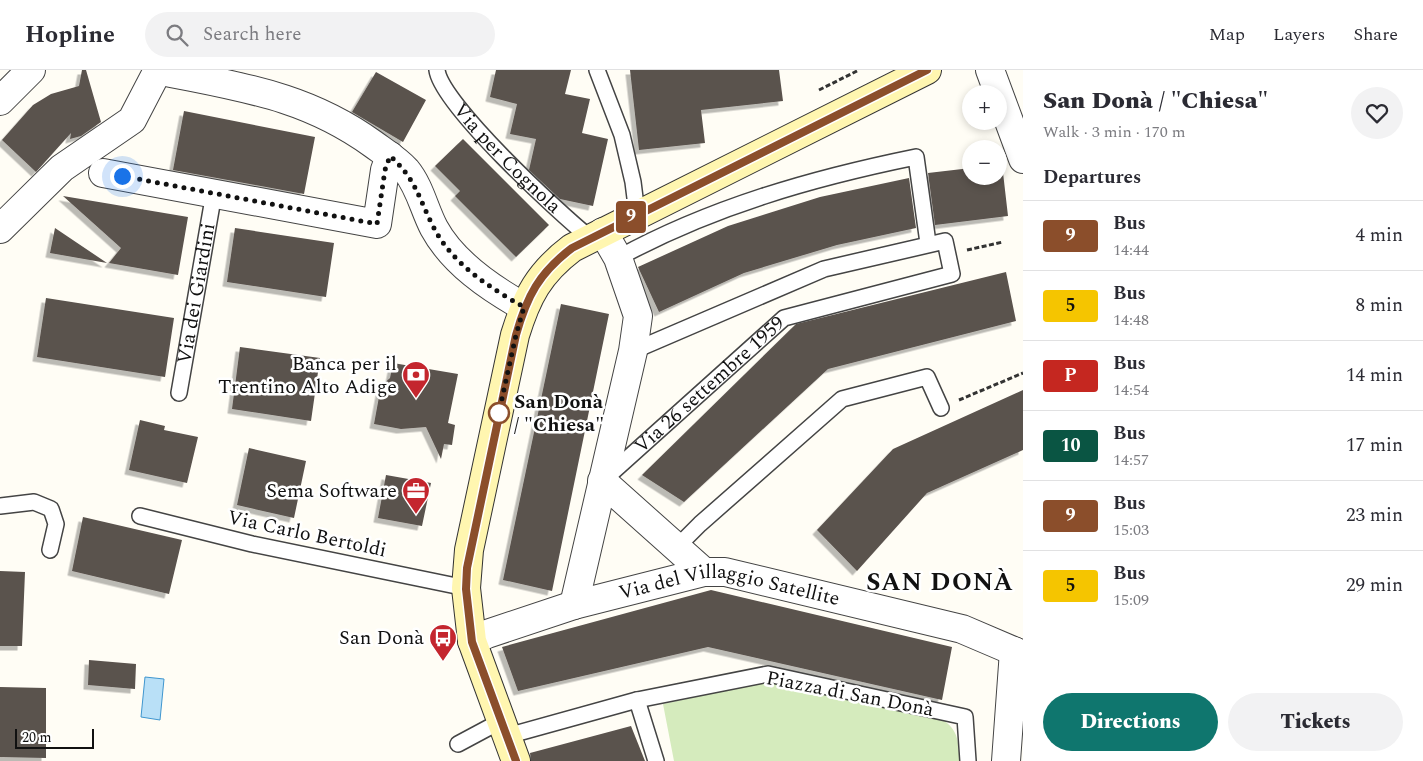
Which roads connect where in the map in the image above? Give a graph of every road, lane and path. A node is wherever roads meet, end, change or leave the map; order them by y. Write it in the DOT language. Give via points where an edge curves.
graph roads {
  1 [pos="31,70"];
  2 [pos="157,70"];
  3 [pos="437,70"];
  4 [pos="597,70"];
  5 [pos="859,70"];
  6 [pos="990,70"];
  7 [pos="923,71"];
  8 [pos="819,90"];
  9 [pos="0,101"];
  10 [pos="390,156"];
  11 [pos="1023,158"];
  12 [pos="103,173"];
  13 [pos="214,193"];
  14 [pos="637,214"];
  15 [pos="0,229"];
  16 [pos="596,235"];
  17 [pos="1003,242"];
  18 [pos="928,244"];
  19 [pos="964,251"];
  20 [pos="618,258"];
  21 [pos="524,307"];
  22 [pos="634,351"];
  23 [pos="1023,373"];
  24 [pos="179,394"];
  25 [pos="947,405"];
  26 [pos="602,481"];
  27 [pos="0,506"];
  28 [pos="140,516"];
  29 [pos="677,547"];
  30 [pos="50,550"];
  31 [pos="704,572"];
  32 [pos="466,588"];
  33 [pos="574,606"];
  34 [pos="472,642"];
  35 [pos="1019,653"];
  36 [pos="637,700"];
  37 [pos="508,739"];
  38 [pos="458,744"];
  39 [pos="656,761"];
  40 [pos="968,761"];
  41 [pos="1006,761"];
  1 -- 9 [label="street"];
  2 -- 10 [label="street" via="273,94 310,107 347,125"];
  2 -- 15 [label="street" via="132,120 62,168"];
  3 -- 16 [label="lane, Via per Cognola" via="438,78 455,102 502,156 560,213"];
  4 -- 14 [label="lane" via="622,135"];
  5 -- 8 [label="path"];
  6 -- 11 [label="street"];
  7 -- 14 [label="main road"];
  10 -- 13 [label="street, Via dei Giardini" via="377,224"];
  10 -- 21 [label="street" via="406,170 416,186 434,227 448,249 489,286"];
  12 -- 13 [label="street, Via dei Giardini"];
  13 -- 24 [label="lane, Via dei Giardini"];
  14 -- 16 [label="main road"];
  16 -- 20 [label="street, Via 26 settembre 1959"];
  16 -- 21 [label="main road" via="553,262 539,278"];
  17 -- 19 [label="path"];
  18 -- 20 [label="lane" via="916,157 839,173 754,198"];
  18 -- 22 [label="lane, Via 26 settembre 1959" via="824,269"];
  18 -- 26 [label="lane, Via 26 settembre 1959" via="945,241 952,274 784,318"];
  20 -- 22 [label="street, Via 26 settembre 1959" via="638,316"];
  21 -- 32 [label="main road" via="469,550"];
  22 -- 26 [label="street, Via 26 settembre 1959"];
  23 -- 25 [label="path"];
  25 -- 29 [label="lane" via="928,377 842,399"];
  26 -- 29 [label="street"];
  26 -- 33 [label="street, Via 26 settembre 1959"];
  27 -- 30 [label="lane" via="34,502 51,509 56,524"];
  28 -- 32 [label="lane, Via Carlo Bertoldi" via="252,544"];
  29 -- 31 [label="street"];
  31 -- 33 [label="street, Via del Villaggio Satellite"];
  31 -- 35 [label="street, Via del Villaggio Satellite" via="725,572 962,629"];
  32 -- 34 [label="main road"];
  33 -- 34 [label="street, Via del Villaggio Satellite" via="487,634"];
  34 -- 37 [label="main road"];
  35 -- 41 [label="street"];
  36 -- 37 [label="lane"];
  36 -- 39 [label="lane"];
  36 -- 40 [label="lane, Piazza di San Donà" via="768,674 965,717"];
  37 -- 38 [label="lane"];
}
